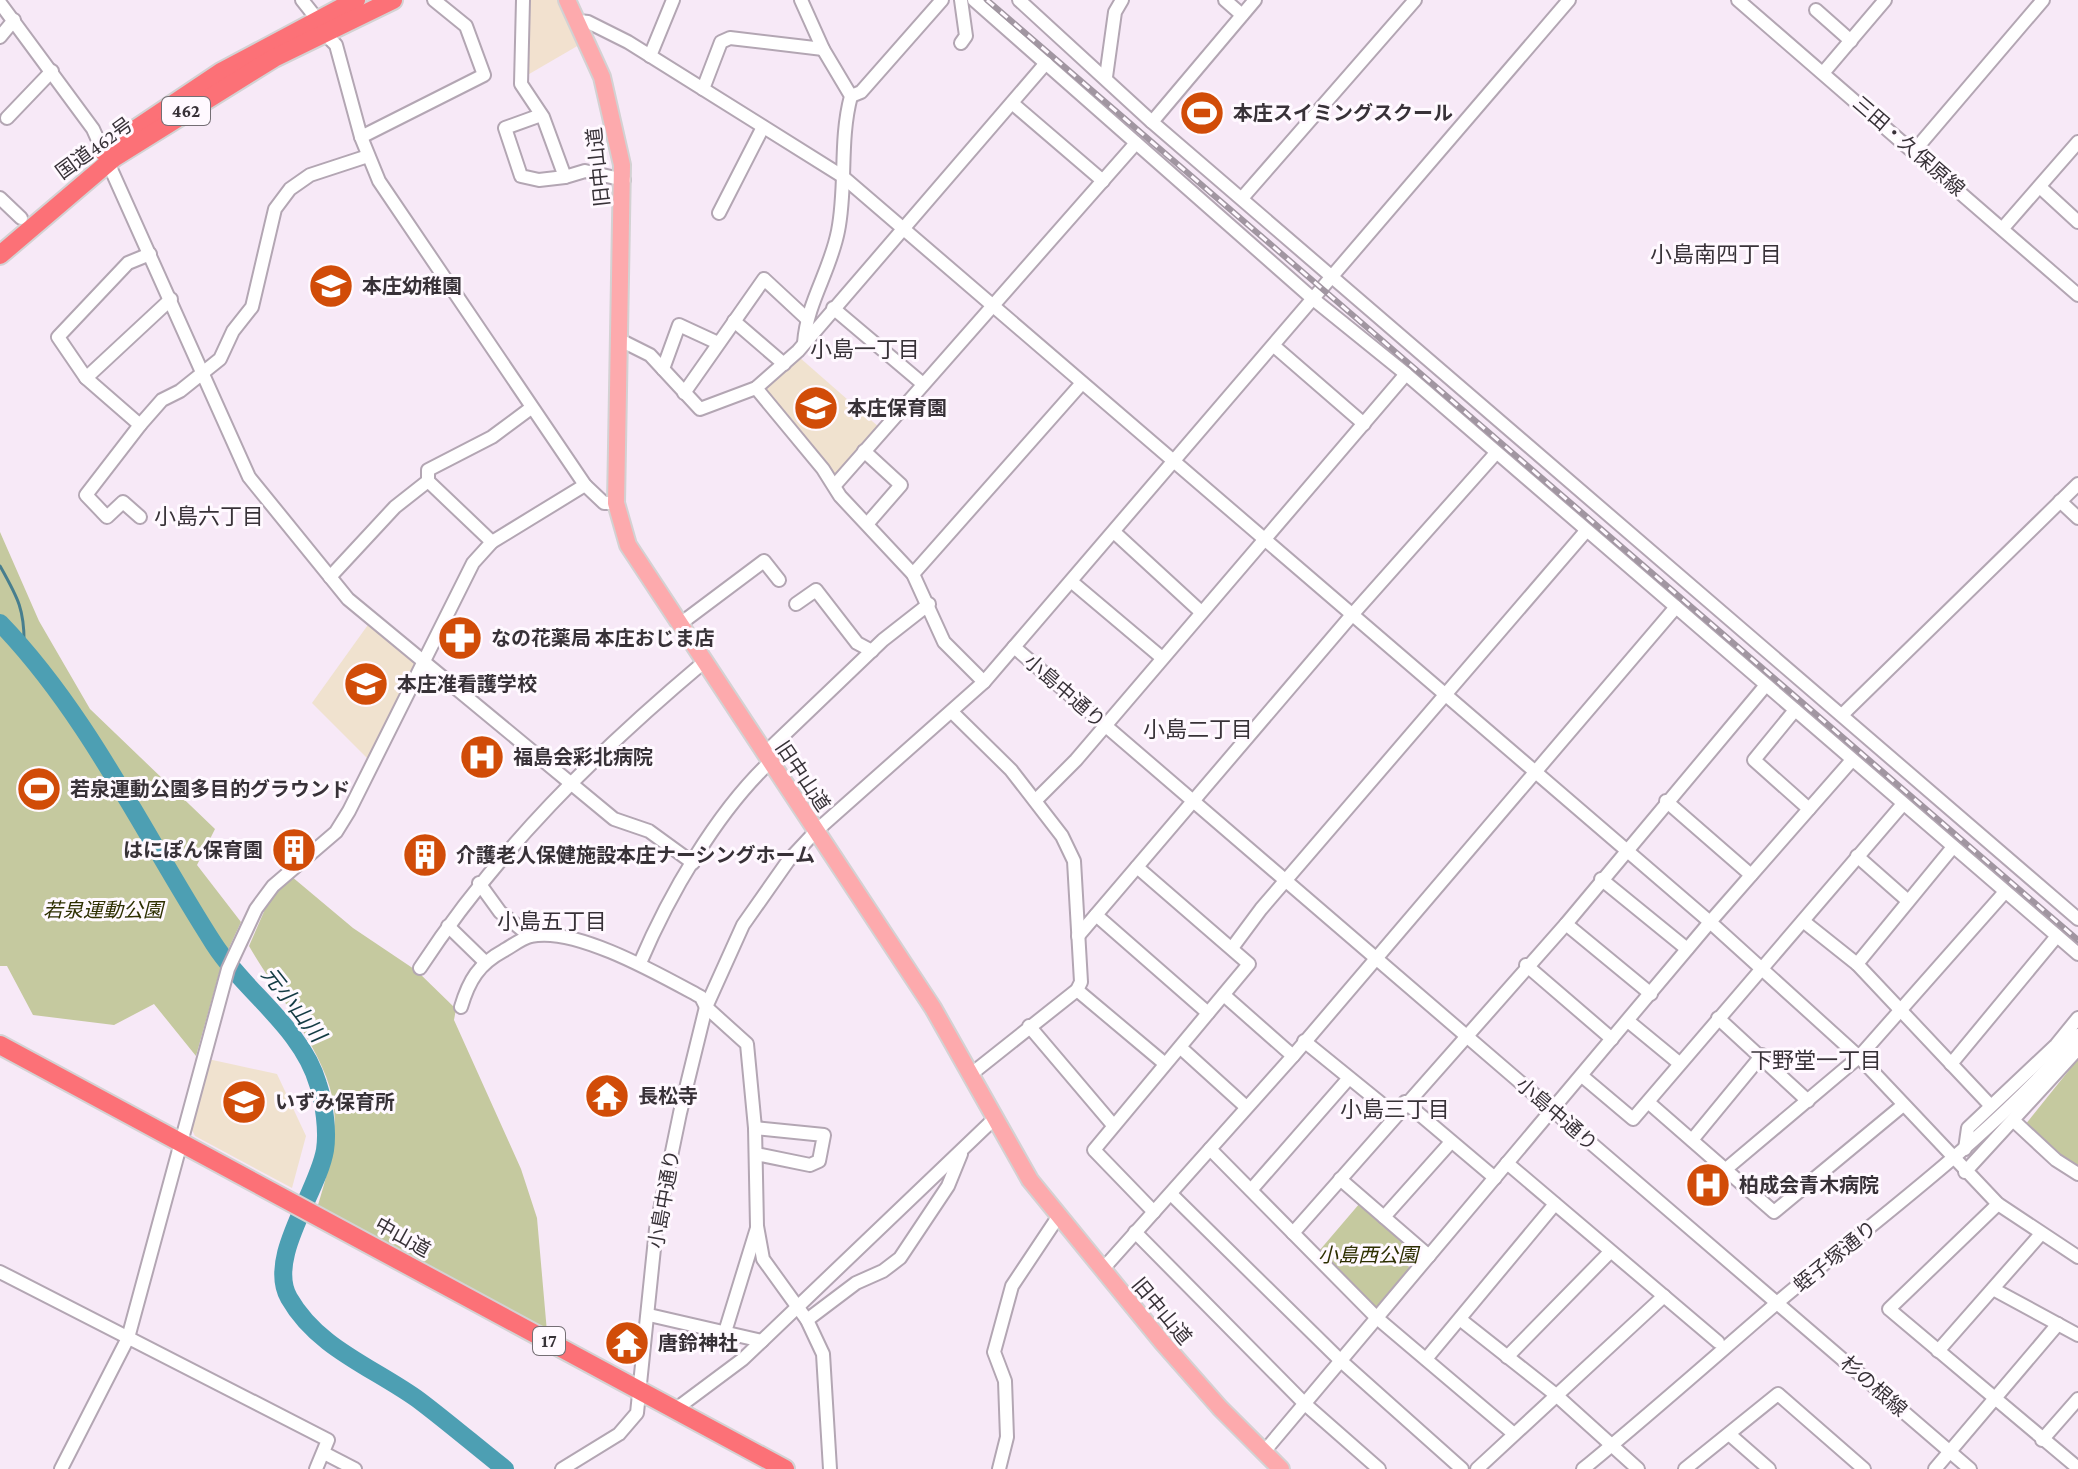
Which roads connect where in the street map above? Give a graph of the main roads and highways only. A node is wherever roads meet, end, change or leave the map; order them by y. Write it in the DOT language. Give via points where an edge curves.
graph roads {
  1 [pos="356,0"];
  2 [pos="393,0"];
  3 [pos="567,0"];
  4 [pos="325,32"];
  5 [pos="106,157"];
  6 [pos="0,238"];
  7 [pos="0,255"];
  8 [pos="0,1045"];
  9 [pos="785,1469"];
  10 [pos="1281,1469"];
  1 -- 4 [label="highway, 国道462号 / 462"];
  2 -- 4 [label="highway, 国道462号 / 462"];
  3 -- 10 [label="main road, 旧中山道" via="612,109 624,180 616,503 628,545 933,1008 993,1120 1058,1217 1200,1386"];
  4 -- 5 [label="highway, 国道462号 / 462"];
  5 -- 6 [label="highway, 国道462号 / 462"];
  5 -- 7 [label="highway, 国道462号 / 462"];
  8 -- 9 [label="highway, 中山道 / 17"];
}
